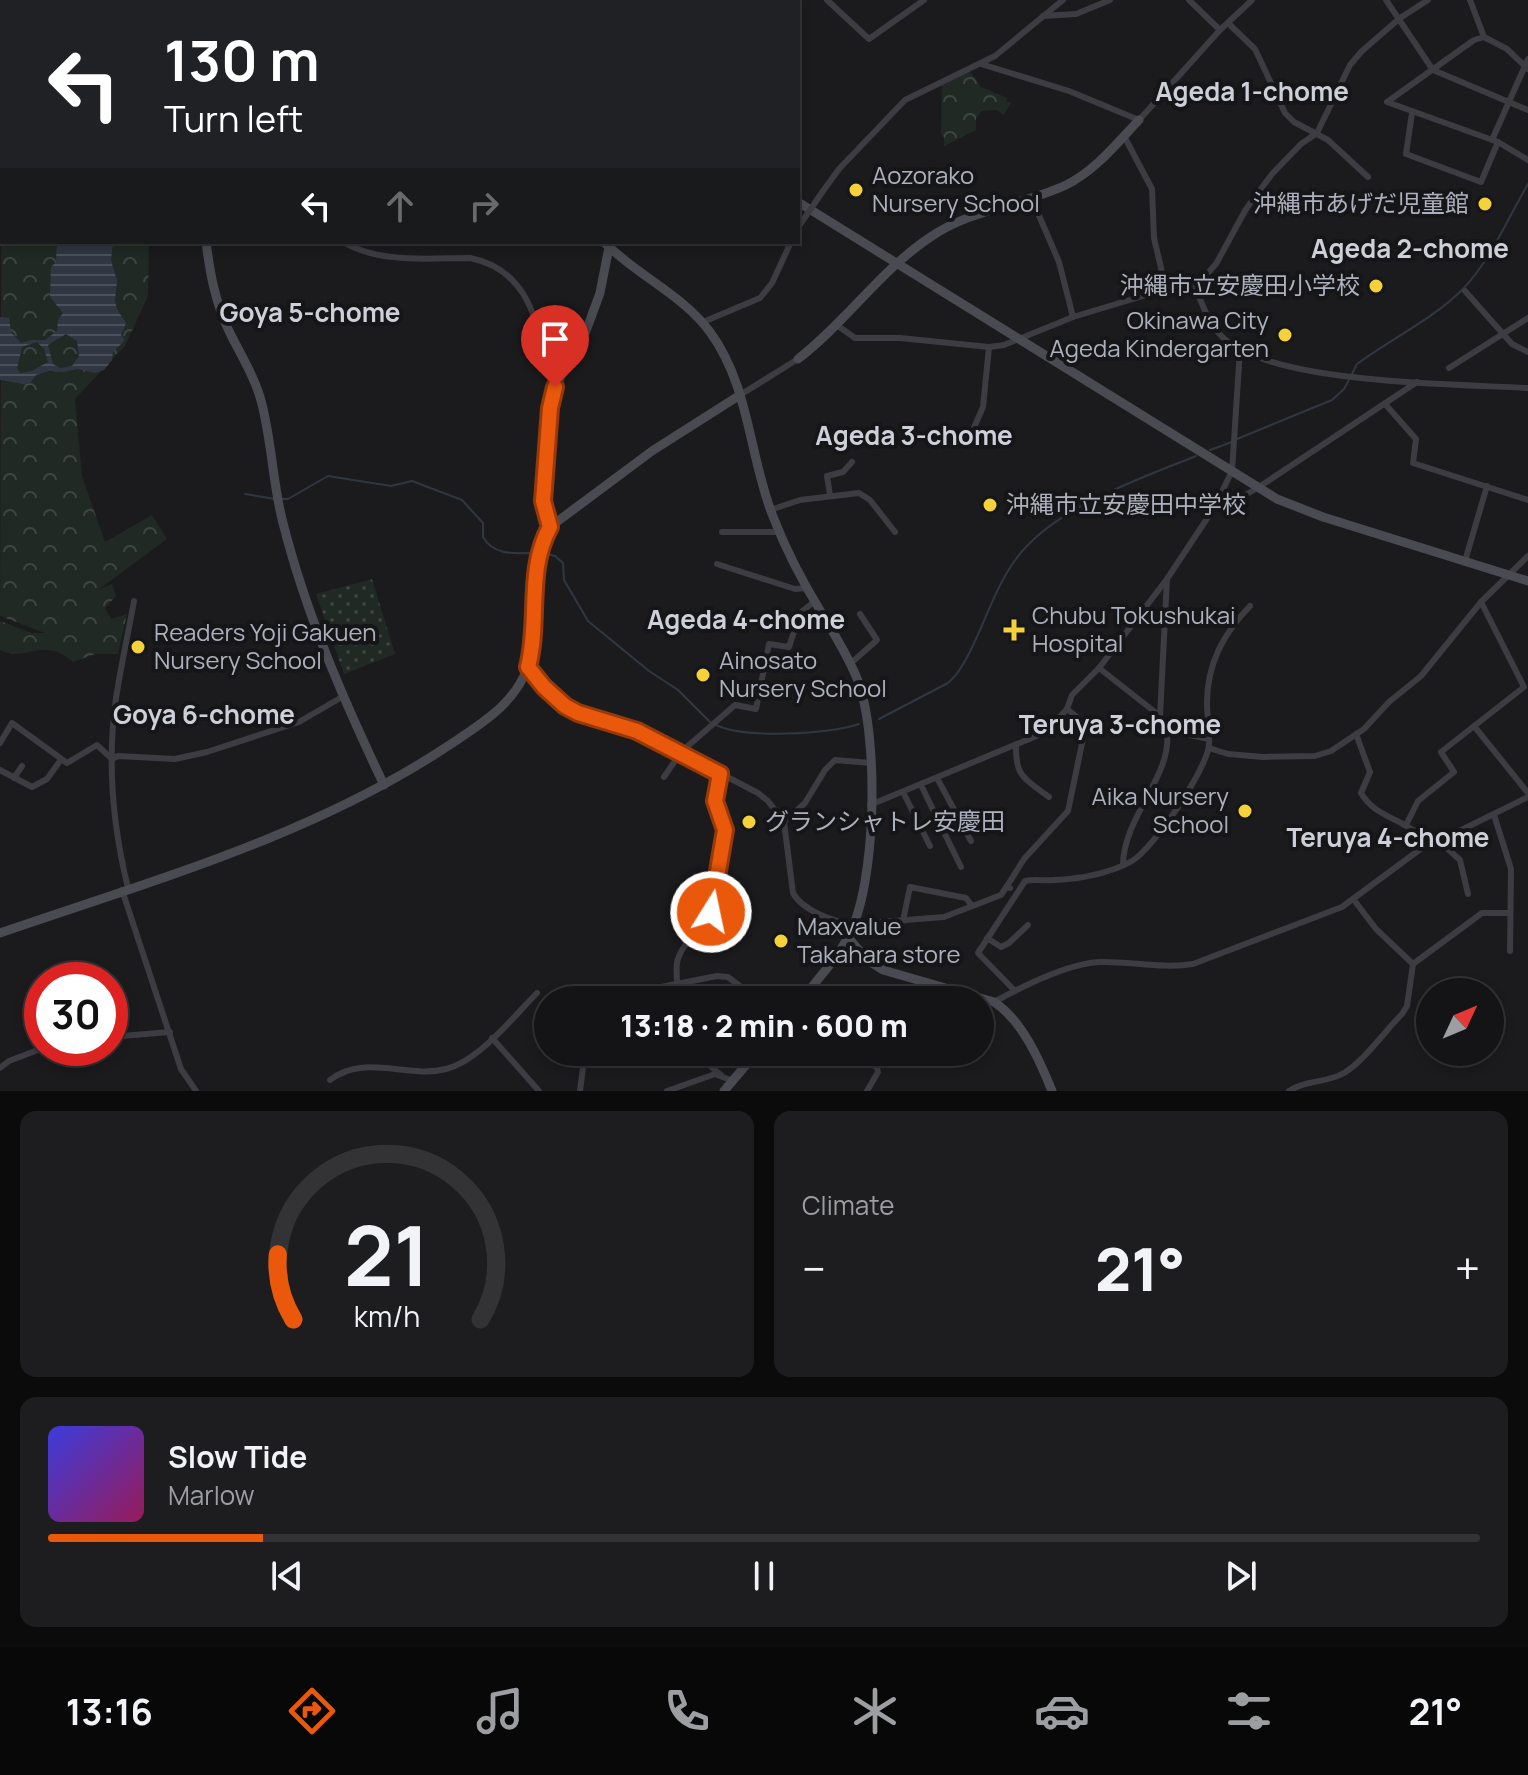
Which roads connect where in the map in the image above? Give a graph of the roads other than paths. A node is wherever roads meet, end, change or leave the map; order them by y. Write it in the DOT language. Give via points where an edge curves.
graph roads {
  1 [pos="827,0"];
  2 [pos="924,0"];
  3 [pos="1063,0"];
  4 [pos="1110,0"];
  5 [pos="1189,0"];
  6 [pos="1252,0"];
  7 [pos="1386,0"];
  8 [pos="1428,0"];
  9 [pos="1470,0"];
  10 [pos="1043,16"];
  11 [pos="1400,18"];
  12 [pos="1228,23"];
  13 [pos="1220,30"];
  14 [pos="1484,37"];
  15 [pos="981,64"];
  16 [pos="1527,65"];
  17 [pos="1433,70"];
  18 [pos="1510,103"];
  19 [pos="1528,110"];
  20 [pos="1412,113"];
  21 [pos="1139,120"];
  22 [pos="1317,133"];
  23 [pos="1124,136"];
  24 [pos="1495,141"];
  25 [pos="1528,160"];
  26 [pos="1368,177"];
  27 [pos="1031,197"];
  28 [pos="800,203"];
  29 [pos="800,224"];
  30 [pos="206,244"];
  31 [pos="350,244"];
  32 [pos="790,244"];
  33 [pos="606,245"];
  34 [pos="898,262"];
  35 [pos="1194,283"];
  36 [pos="1166,289"];
  37 [pos="1465,291"];
  38 [pos="1073,317"];
  39 [pos="1528,318"];
  40 [pos="703,322"];
  41 [pos="838,326"];
  42 [pos="1503,334"];
  43 [pos="1019,338"];
  44 [pos="989,347"];
  45 [pos="1240,350"];
  46 [pos="1528,352"];
  47 [pos="798,359"];
  48 [pos="1449,368"];
  49 [pos="1417,382"];
  50 [pos="555,387"];
  51 [pos="1528,388"];
  52 [pos="740,395"];
  53 [pos="1386,405"];
  54 [pos="969,439"];
  55 [pos="852,462"];
  56 [pos="1232,471"];
  57 [pos="1487,486"];
  58 [pos="1259,487"];
  59 [pos="830,495"];
  60 [pos="1528,500"];
  61 [pos="1214,508"];
  62 [pos="770,510"];
  63 [pos="550,527"];
  64 [pos="722,532"];
  65 [pos="779,532"];
  66 [pos="895,532"];
  67 [pos="1528,556"];
  68 [pos="1465,561"];
  69 [pos="717,564"];
  70 [pos="1510,575"];
  71 [pos="1167,579"];
  72 [pos="1528,581"];
  73 [pos="807,588"];
  74 [pos="134,601"];
  75 [pos="815,601"];
  76 [pos="1481,602"];
  77 [pos="1250,606"];
  78 [pos="860,614"];
  79 [pos="850,664"];
  80 [pos="528,667"];
  81 [pos="1099,668"];
  82 [pos="342,697"];
  83 [pos="1067,709"];
  84 [pos="1160,716"];
  85 [pos="1474,726"];
  86 [pos="1167,733"];
  87 [pos="1356,734"];
  88 [pos="1209,739"];
  89 [pos="0,743"];
  90 [pos="1016,745"];
  91 [pos="1209,748"];
  92 [pos="681,752"];
  93 [pos="112,759"];
  94 [pos="60,761"];
  95 [pos="871,763"];
  96 [pos="22,766"];
  97 [pos="0,770"];
  98 [pos="720,774"];
  99 [pos="664,777"];
  100 [pos="14,778"];
  101 [pos="937,778"];
  102 [pos="384,785"];
  103 [pos="921,785"];
  104 [pos="903,792"];
  105 [pos="1528,795"];
  106 [pos="1049,797"];
  107 [pos="870,805"];
  108 [pos="1494,815"];
  109 [pos="784,822"];
  110 [pos="1406,825"];
  111 [pos="971,841"];
  112 [pos="1439,841"];
  113 [pos="1430,842"];
  114 [pos="930,846"];
  115 [pos="1123,865"];
  116 [pos="961,867"];
  117 [pos="1007,886"];
  118 [pos="125,889"];
  119 [pos="1016,893"];
  120 [pos="1468,894"];
  121 [pos="1354,900"];
  122 [pos="972,906"];
  123 [pos="1510,913"];
  124 [pos="903,921"];
  125 [pos="854,924"];
  126 [pos="1028,925"];
  127 [pos="0,933"];
  128 [pos="848,937"];
  129 [pos="987,938"];
  130 [pos="1510,951"];
  131 [pos="1413,964"];
  132 [pos="674,984"];
  133 [pos="665,986"];
  134 [pos="676,986"];
  135 [pos="740,986"];
  136 [pos="811,986"];
  137 [pos="938,986"];
  138 [pos="1015,991"];
  139 [pos="534,996"];
  140 [pos="994,1002"];
  141 [pos="170,1032"];
  142 [pos="128,1036"];
  143 [pos="492,1038"];
  144 [pos="24,1055"];
  145 [pos="583,1066"];
  146 [pos="710,1066"];
  147 [pos="745,1066"];
  148 [pos="876,1066"];
  149 [pos="0,1068"];
  150 [pos="722,1076"];
  151 [pos="330,1080"];
  152 [pos="733,1081"];
  153 [pos="196,1091"];
  154 [pos="539,1091"];
  155 [pos="580,1091"];
  156 [pos="667,1091"];
  157 [pos="724,1091"];
  158 [pos="867,1091"];
  159 [pos="1052,1091"];
  160 [pos="1289,1091"];
  1 -- 2 [label="street" via="869,39"];
  3 -- 10 [label="street"];
  4 -- 10 [label="street" via="1076,14"];
  5 -- 13 [label="street"];
  6 -- 12 [label="street"];
  7 -- 11 [label="street"];
  8 -- 11 [label="street"];
  9 -- 14 [label="street"];
  10 -- 15 [label="street"];
  11 -- 17 [label="street"];
  11 -- 22 [label="street" via="1350,65"];
  12 -- 13 [label="street"];
  12 -- 22 [label="street" via="1255,49 1285,113"];
  13 -- 21 [label="street"];
  14 -- 16 [label="street"];
  14 -- 17 [label="street"];
  15 -- 21 [label="street"];
  15 -- 29 [label="street, bridge" via="905,100 849,158"];
  16 -- 18 [label="street"];
  17 -- 18 [label="street"];
  17 -- 20 [label="street" via="1387,102"];
  18 -- 19 [label="street"];
  18 -- 24 [label="street"];
  20 -- 24 [label="street"];
  20 -- 24 [label="street" via="1406,154 1481,182"];
  21 -- 23 [label="street"];
  22 -- 26 [label="street"];
  22 -- 35 [label="street" via="1272,174 1216,264"];
  23 -- 27 [label="street" via="1077,179"];
  23 -- 36 [label="street" via="1152,189 1154,238"];
  24 -- 25 [label="street"];
  27 -- 34 [label="street" via="946,227"];
  27 -- 38 [label="street" via="1059,262"];
  28 -- 34 [label="street"];
  30 -- 82 [label="street" via="220,310 264,410 277,499 299,580"];
  31 -- 50 [label="street" via="382,257 470,258 500,269 532,306"];
  32 -- 40 [label="street" via="760,298"];
  33 -- 40 [label="street"];
  33 -- 50 [label="street" via="600,293"];
  34 -- 41 [label="street"];
  34 -- 43 [label="street"];
  35 -- 36 [label="street"];
  35 -- 45 [label="street" via="1212,324"];
  36 -- 38 [label="street"];
  37 -- 42 [label="street"];
  38 -- 43 [label="street"];
  39 -- 42 [label="street"];
  40 -- 52 [label="street" via="728,360"];
  41 -- 44 [label="street" via="855,338"];
  41 -- 47 [label="street"];
  42 -- 46 [label="street"];
  42 -- 48 [label="street"];
  43 -- 44 [label="street"];
  43 -- 56 [label="street"];
  44 -- 54 [label="street" via="983,407"];
  45 -- 49 [label="street" via="1276,364"];
  45 -- 56 [label="street"];
  47 -- 52 [label="street"];
  49 -- 51 [label="street"];
  49 -- 53 [label="street"];
  50 -- 63 [label="street" via="543,501"];
  52 -- 62 [label="street"];
  52 -- 63 [label="street" via="652,451"];
  53 -- 57 [label="street" via="1416,439 1413,463"];
  53 -- 58 [label="street"];
  55 -- 59 [label="street" via="843,472 827,476"];
  56 -- 58 [label="street"];
  56 -- 61 [label="street"];
  57 -- 60 [label="street"];
  57 -- 68 [label="street"];
  58 -- 61 [label="street"];
  58 -- 68 [label="street" via="1312,513"];
  59 -- 62 [label="street"];
  59 -- 66 [label="street" via="859,493"];
  61 -- 71 [label="street"];
  62 -- 65 [label="street"];
  63 -- 80 [label="street" via="538,553"];
  64 -- 65 [label="street"];
  65 -- 73 [label="street"];
  67 -- 70 [label="street"];
  68 -- 70 [label="street"];
  69 -- 73 [label="street" via="795,589"];
  70 -- 72 [label="street"];
  70 -- 76 [label="street"];
  71 -- 81 [label="street"];
  71 -- 84 [label="street"];
  73 -- 75 [label="street"];
  74 -- 93 [label="street" via="115,701"];
  75 -- 79 [label="street"];
  75 -- 92 [label="street" via="800,613 789,647 769,644 756,709 735,705"];
  76 -- 85 [label="street" via="1524,687"];
  76 -- 87 [label="street" via="1421,676"];
  77 -- 88 [label="street" via="1223,636 1210,672"];
  78 -- 79 [label="street" via="877,640"];
  79 -- 95 [label="street" via="868,716"];
  80 -- 92 [label="street" via="565,706"];
  80 -- 102 [label="street" via="498,710"];
  81 -- 83 [label="street" via="1072,695"];
  81 -- 84 [label="street"];
  82 -- 93 [label="street" via="299,722 207,752 175,759"];
  82 -- 102 [label="street"];
  83 -- 90 [label="street" via="1046,732"];
  83 -- 117 [label="street" via="1086,724 1072,799 1060,822 1024,859"];
  84 -- 86 [label="street"];
  85 -- 105 [label="street"];
  85 -- 110 [label="street" via="1441,752 1454,772 1418,801"];
  86 -- 88 [label="street"];
  86 -- 115 [label="street" via="1159,771 1123,850"];
  87 -- 91 [label="street" via="1315,756 1263,757"];
  87 -- 110 [label="street" via="1370,772 1363,798"];
  88 -- 91 [label="street"];
  89 -- 94 [label="street" via="12,723"];
  90 -- 101 [label="street"];
  90 -- 106 [label="street" via="1016,767 1022,777"];
  91 -- 115 [label="street" via="1185,797 1157,835"];
  92 -- 98 [label="street"];
  92 -- 99 [label="street"];
  93 -- 94 [label="street" via="97,745 67,763"];
  93 -- 118 [label="street"];
  94 -- 100 [label="street" via="38,786"];
  95 -- 107 [label="street"];
  95 -- 109 [label="street" via="835,760 805,803"];
  96 -- 100 [label="street"];
  97 -- 100 [label="street"];
  98 -- 109 [label="street" via="758,793"];
  98 -- 132 [label="street" via="715,801 725,830 711,912 677,960"];
  101 -- 103 [label="street"];
  101 -- 111 [label="street"];
  102 -- 118 [label="street" via="269,839"];
  103 -- 104 [label="street"];
  103 -- 116 [label="street"];
  104 -- 107 [label="street"];
  104 -- 114 [label="street"];
  105 -- 108 [label="street"];
  107 -- 125 [label="street" via="865,888"];
  108 -- 112 [label="street"];
  108 -- 123 [label="street" via="1511,869"];
  109 -- 125 [label="street" via="797,901"];
  110 -- 113 [label="street"];
  112 -- 113 [label="street"];
  112 -- 120 [label="street" via="1460,860"];
  113 -- 121 [label="street"];
  115 -- 119 [label="street" via="1056,880 1029,880"];
  117 -- 119 [label="street"];
  117 -- 122 [label="street" via="1001,895"];
  118 -- 127 [label="street"];
  118 -- 141 [label="street"];
  119 -- 129 [label="street"];
  121 -- 131 [label="street"];
  121 -- 138 [label="street" via="1193,964 1083,964"];
  122 -- 124 [label="street" via="944,917"];
  122 -- 124 [label="street" via="966,898 910,887"];
  123 -- 130 [label="street"];
  123 -- 131 [label="street" via="1482,913"];
  124 -- 125 [label="street"];
  125 -- 128 [label="street"];
  126 -- 129 [label="street" via="1001,947"];
  128 -- 136 [label="street"];
  128 -- 137 [label="street" via="883,970"];
  129 -- 138 [label="street" via="978,953"];
  131 -- 160 [label="street" via="1407,1006 1360,1061 1343,1074"];
  132 -- 133 [label="street"];
  132 -- 134 [label="street"];
  132 -- 135 [label="street" via="717,976"];
  138 -- 140 [label="street"];
  139 -- 143 [label="street"];
  140 -- 159 [label="street" via="1021,1030"];
  141 -- 142 [label="street"];
  141 -- 153 [label="street" via="181,1069"];
  143 -- 151 [label="street" via="447,1069 356,1067"];
  143 -- 154 [label="street"];
  144 -- 149 [label="street"];
  145 -- 155 [label="street"];
  146 -- 150 [label="street"];
  147 -- 152 [label="street"];
  148 -- 158 [label="street" via="878,1072"];
  150 -- 152 [label="street"];
  150 -- 156 [label="street"];
  152 -- 157 [label="street"];
}
